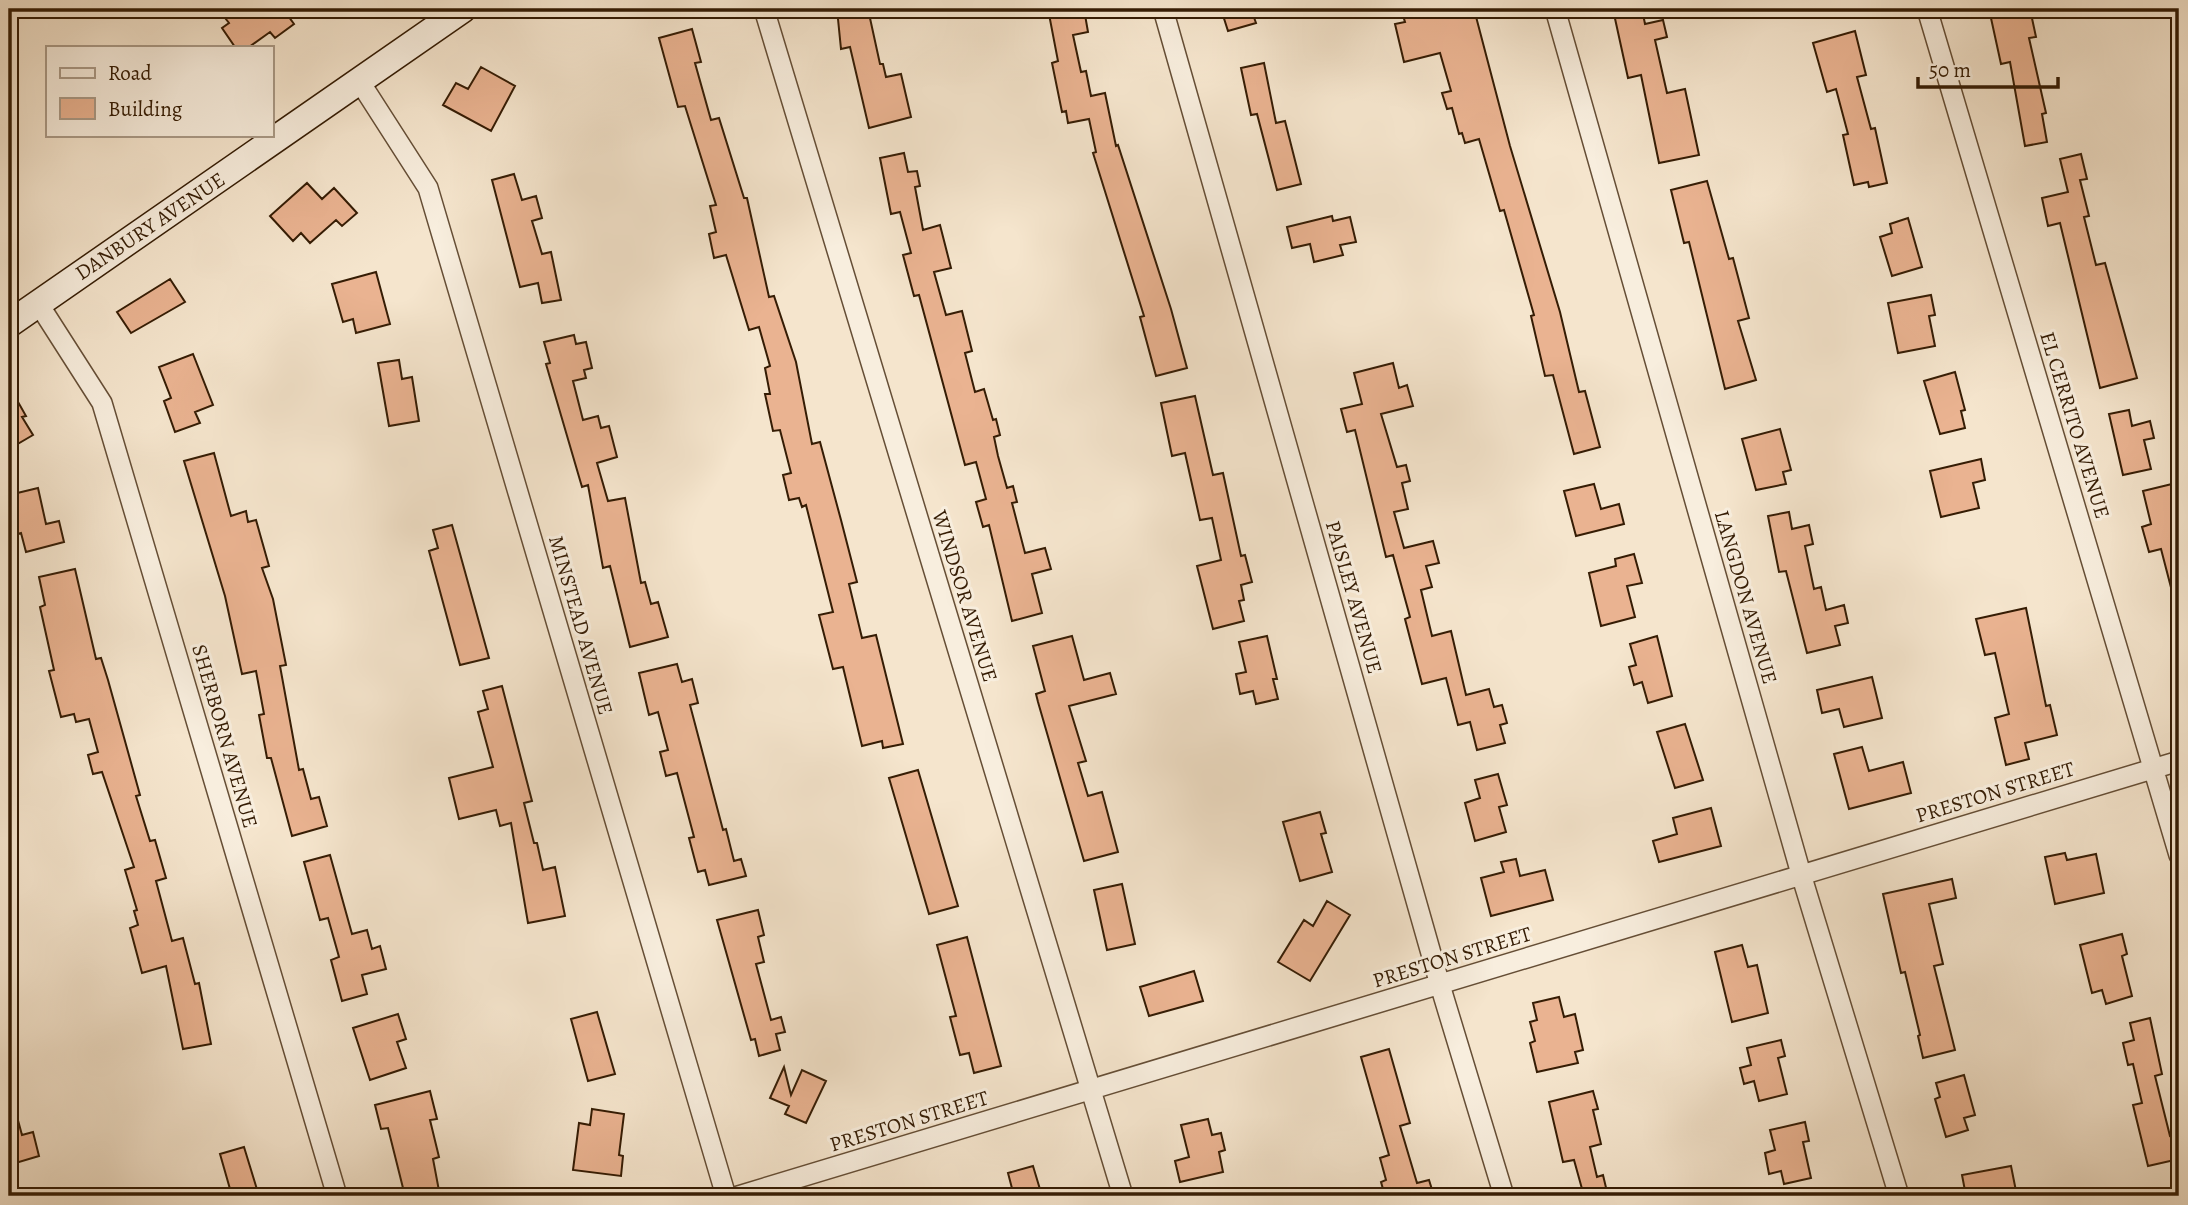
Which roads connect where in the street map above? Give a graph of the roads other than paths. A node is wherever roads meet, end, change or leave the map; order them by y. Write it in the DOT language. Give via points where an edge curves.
graph roads {
  1 [pos="463,9"];
  2 [pos="764,9"];
  3 [pos="1163,9"];
  4 [pos="1555,9"];
  5 [pos="1927,9"];
  6 [pos="360,82"];
  7 [pos="38,303"];
  8 [pos="9,324"];
  9 [pos="2179,761"];
  10 [pos="2154,768"];
  11 [pos="2179,855"];
  12 [pos="1801,874"];
  13 [pos="1440,985"];
  14 [pos="1091,1089"];
  15 [pos="337,1196"];
  16 [pos="726,1196"];
  17 [pos="738,1196"];
  18 [pos="1123,1196"];
  19 [pos="1504,1196"];
  20 [pos="1899,1196"];
  1 -- 6 [label="street, DANBURY AVENUE"];
  2 -- 14 [label="street, WINDSOR AVENUE"];
  3 -- 13 [label="street, PAISLEY AVENUE"];
  4 -- 12 [label="street, LANGDON AVENUE"];
  5 -- 10 [label="street, EL CERRITO AVENUE"];
  6 -- 7 [label="street, DANBURY AVENUE"];
  6 -- 16 [label="street, MINSTEAD AVENUE" via="428,188"];
  7 -- 8 [label="street, DANBURY AVENUE"];
  7 -- 15 [label="street, SHERBORN AVENUE" via="102,402"];
  9 -- 10 [label="street, PRESTON STREET"];
  10 -- 11 [label="street, EL CERRITO AVENUE"];
  10 -- 12 [label="street, PRESTON STREET"];
  12 -- 13 [label="street, PRESTON STREET"];
  12 -- 20 [label="street, LANGDON AVENUE"];
  13 -- 14 [label="street, PRESTON STREET"];
  13 -- 19 [label="street, PAISLEY AVENUE"];
  14 -- 17 [label="street, PRESTON STREET"];
  14 -- 18 [label="street, WINDSOR AVENUE"];
}
